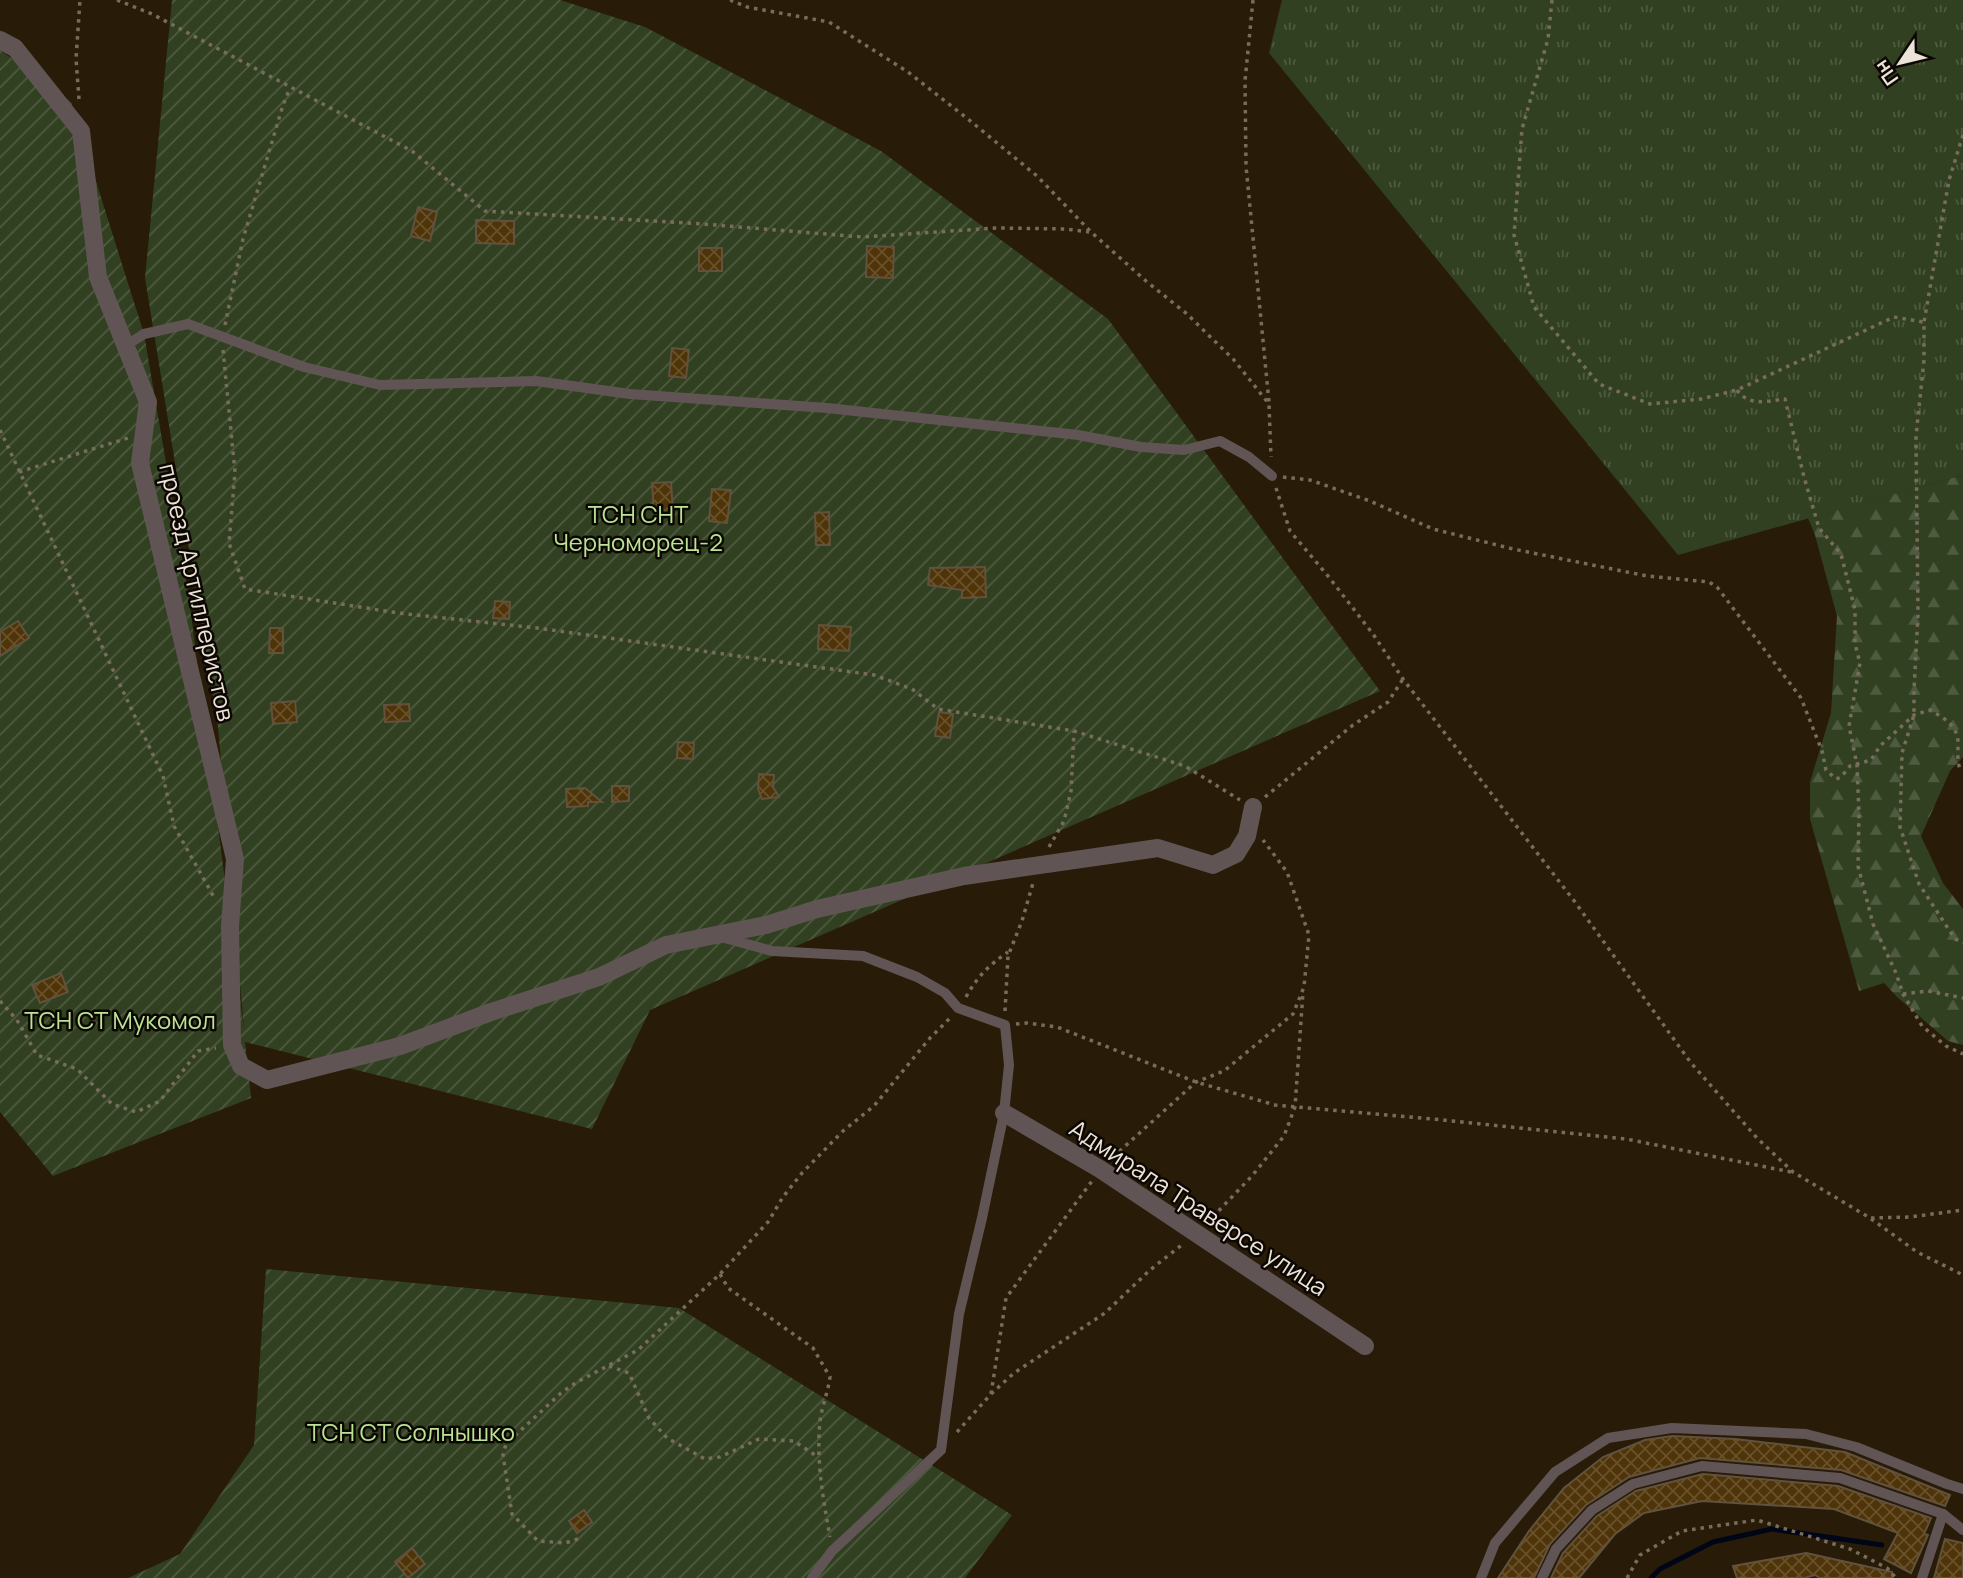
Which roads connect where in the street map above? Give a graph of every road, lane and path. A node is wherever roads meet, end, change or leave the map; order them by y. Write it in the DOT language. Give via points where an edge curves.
graph roads {
  1 [pos="80,0"];
  2 [pos="117,0"];
  3 [pos="730,0"];
  4 [pos="1253,0"];
  5 [pos="1552,0"];
  6 [pos="0,40"];
  7 [pos="290,88"];
  8 [pos="81,131"];
  9 [pos="1963,135"];
  10 [pos="1091,232"];
  11 [pos="1924,322"];
  12 [pos="222,338"];
  13 [pos="125,346"];
  14 [pos="1737,390"];
  15 [pos="1269,404"];
  16 [pos="0,430"];
  17 [pos="144,433"];
  18 [pos="19,472"];
  19 [pos="1272,476"];
  20 [pos="1403,679"];
  21 [pos="1914,715"];
  22 [pos="1074,731"];
  23 [pos="1857,765"];
  24 [pos="1963,770"];
  25 [pos="1253,807"];
  26 [pos="1040,866"];
  27 [pos="230,926"];
  28 [pos="712,935"];
  29 [pos="1963,943"];
  30 [pos="1010,951"];
  31 [pos="1903,994"];
  32 [pos="1963,998"];
  33 [pos="0,1001"];
  34 [pos="960,1009"];
  35 [pos="1005,1025"];
  36 [pos="232,1045"];
  37 [pos="1963,1054"];
  38 [pos="1196,1082"];
  39 [pos="1004,1113"];
  40 [pos="1100,1169"];
  41 [pos="1793,1172"];
  42 [pos="1963,1210"];
  43 [pos="1870,1218"];
  44 [pos="720,1273"];
  45 [pos="1963,1275"];
  46 [pos="1365,1346"];
  47 [pos="609,1366"];
  48 [pos="941,1450"];
  49 [pos="818,1457"];
  50 [pos="1963,1489"];
  51 [pos="1943,1514"];
  52 [pos="1963,1530"];
  53 [pos="578,1539"];
  54 [pos="832,1551"];
  55 [pos="812,1578"];
  56 [pos="1481,1578"];
  57 [pos="1542,1578"];
  58 [pos="1626,1578"];
  59 [pos="1896,1578"];
  60 [pos="1922,1578"];
  1 -- 8 [label="path" via="76,59"];
  2 -- 7 [label="path"];
  3 -- 10 [label="path" via="747,8 829,22 908,72 1037,176"];
  4 -- 15 [label="path" via="1245,81 1247,166"];
  5 -- 14 [label="path" via="1548,39 1522,129 1514,235 1534,307 1599,384 1650,404 1701,400"];
  6 -- 8 [label="street" via="15,48"];
  7 -- 10 [label="path" via="412,151 485,211 862,237 996,228"];
  7 -- 12 [label="path" via="243,239"];
  8 -- 13 [label="street, проезд Артиллеристов" via="98,276"];
  9 -- 11 [label="path" via="1949,180"];
  10 -- 15 [label="path" via="1187,314 1234,360"];
  11 -- 14 [label="path" via="1894,317"];
  11 -- 21 [label="path" via="1916,436"];
  12 -- 13 [label="lane" via="188,324 144,334"];
  12 -- 19 [label="lane" via="304,367 380,385 536,381 630,394 932,419 1078,435 1141,447 1184,450 1220,440"];
  12 -- 22 [label="path" via="235,472 229,542 245,589 874,675 912,689 938,709"];
  13 -- 17 [label="street, проезд Артиллеристов" via="148,402"];
  14 -- 23 [label="path" via="1752,402 1785,400 1819,528 1841,554 1855,610 1860,663 1849,726"];
  15 -- 19 [label="path"];
  16 -- 18 [label="path"];
  17 -- 18 [label="path"];
  17 -- 27 [label="street, проезд Артиллеристов" via="140,463 235,859"];
  18 -- 27 [label="path" via="163,776 174,826"];
  19 -- 20 [label="path" via="1290,531"];
  19 -- 23 [label="path" via="1310,480 1433,529 1513,549 1647,576 1709,582 1801,698 1826,770 1836,779"];
  20 -- 25 [label="path" via="1388,702"];
  20 -- 41 [label="path" via="1575,902 1691,1063"];
  21 -- 23 [label="path" via="1871,760"];
  21 -- 24 [label="path" via="1930,710 1950,722 1958,738 1957,763"];
  21 -- 29 [label="path" via="1902,753 1899,827 1919,884 1955,939"];
  22 -- 25 [label="path" via="1185,766"];
  22 -- 26 [label="path" via="1065,821"];
  23 -- 31 [label="path" via="1858,866 1874,924"];
  25 -- 26 [label="street" via="1247,836 1236,853 1213,865 1158,848"];
  25 -- 38 [label="path" via="1258,834 1287,872 1309,935 1304,987 1293,1014 1224,1071"];
  26 -- 28 [label="street" via="964,876"];
  26 -- 30 [label="path"];
  27 -- 36 [label="street, проезд Артиллеристов"];
  28 -- 34 [label="lane" via="772,951 863,956 945,993"];
  28 -- 36 [label="street, проезд Артиллеристов" via="666,945 599,977 400,1046 267,1080 241,1066"];
  30 -- 34 [label="path" via="976,979"];
  30 -- 35 [label="path"];
  31 -- 32 [label="path" via="1928,991"];
  31 -- 37 [label="path" via="1922,1026"];
  33 -- 36 [label="path" via="37,1055 77,1069 112,1104 136,1112 160,1101 198,1051"];
  34 -- 35 [label="lane"];
  34 -- 44 [label="path" via="874,1106 802,1173 768,1223"];
  35 -- 38 [label="path" via="1057,1027"];
  35 -- 39 [label="lane" via="1009,1065"];
  38 -- 40 [label="path"];
  38 -- 41 [label="path" via="1275,1105 1626,1139"];
  39 -- 40 [label="street, Адмирала Траверсе улица"];
  39 -- 48 [label="lane" via="960,1314"];
  40 -- 46 [label="street, Адмирала Траверсе улица"];
  40 -- 48 [label="path" via="1006,1297 991,1394"];
  41 -- 43 [label="path"];
  42 -- 43 [label="path"];
  43 -- 45 [label="path" via="1917,1252"];
  44 -- 47 [label="path" via="638,1350"];
  44 -- 49 [label="path" via="728,1288 813,1349 830,1377"];
  47 -- 49 [label="path" via="629,1373 649,1418 667,1438 705,1459 720,1458 759,1439 794,1441"];
  47 -- 53 [label="path" via="561,1392 506,1444 503,1455 512,1514 538,1541"];
  48 -- 54 [label="lane"];
  49 -- 54 [label="path"];
  50 -- 56 [label="lane" via="1856,1447 1806,1434 1672,1428 1608,1438 1555,1472 1495,1543"];
  51 -- 52 [label="lane"];
  51 -- 57 [label="lane" via="1840,1478 1702,1466 1633,1484 1592,1510 1556,1549"];
  51 -- 60 [label="lane"];
  54 -- 55 [label="lane"];
  58 -- 59 [label="path" via="1640,1555 1682,1531 1757,1520 1850,1549"];
}
